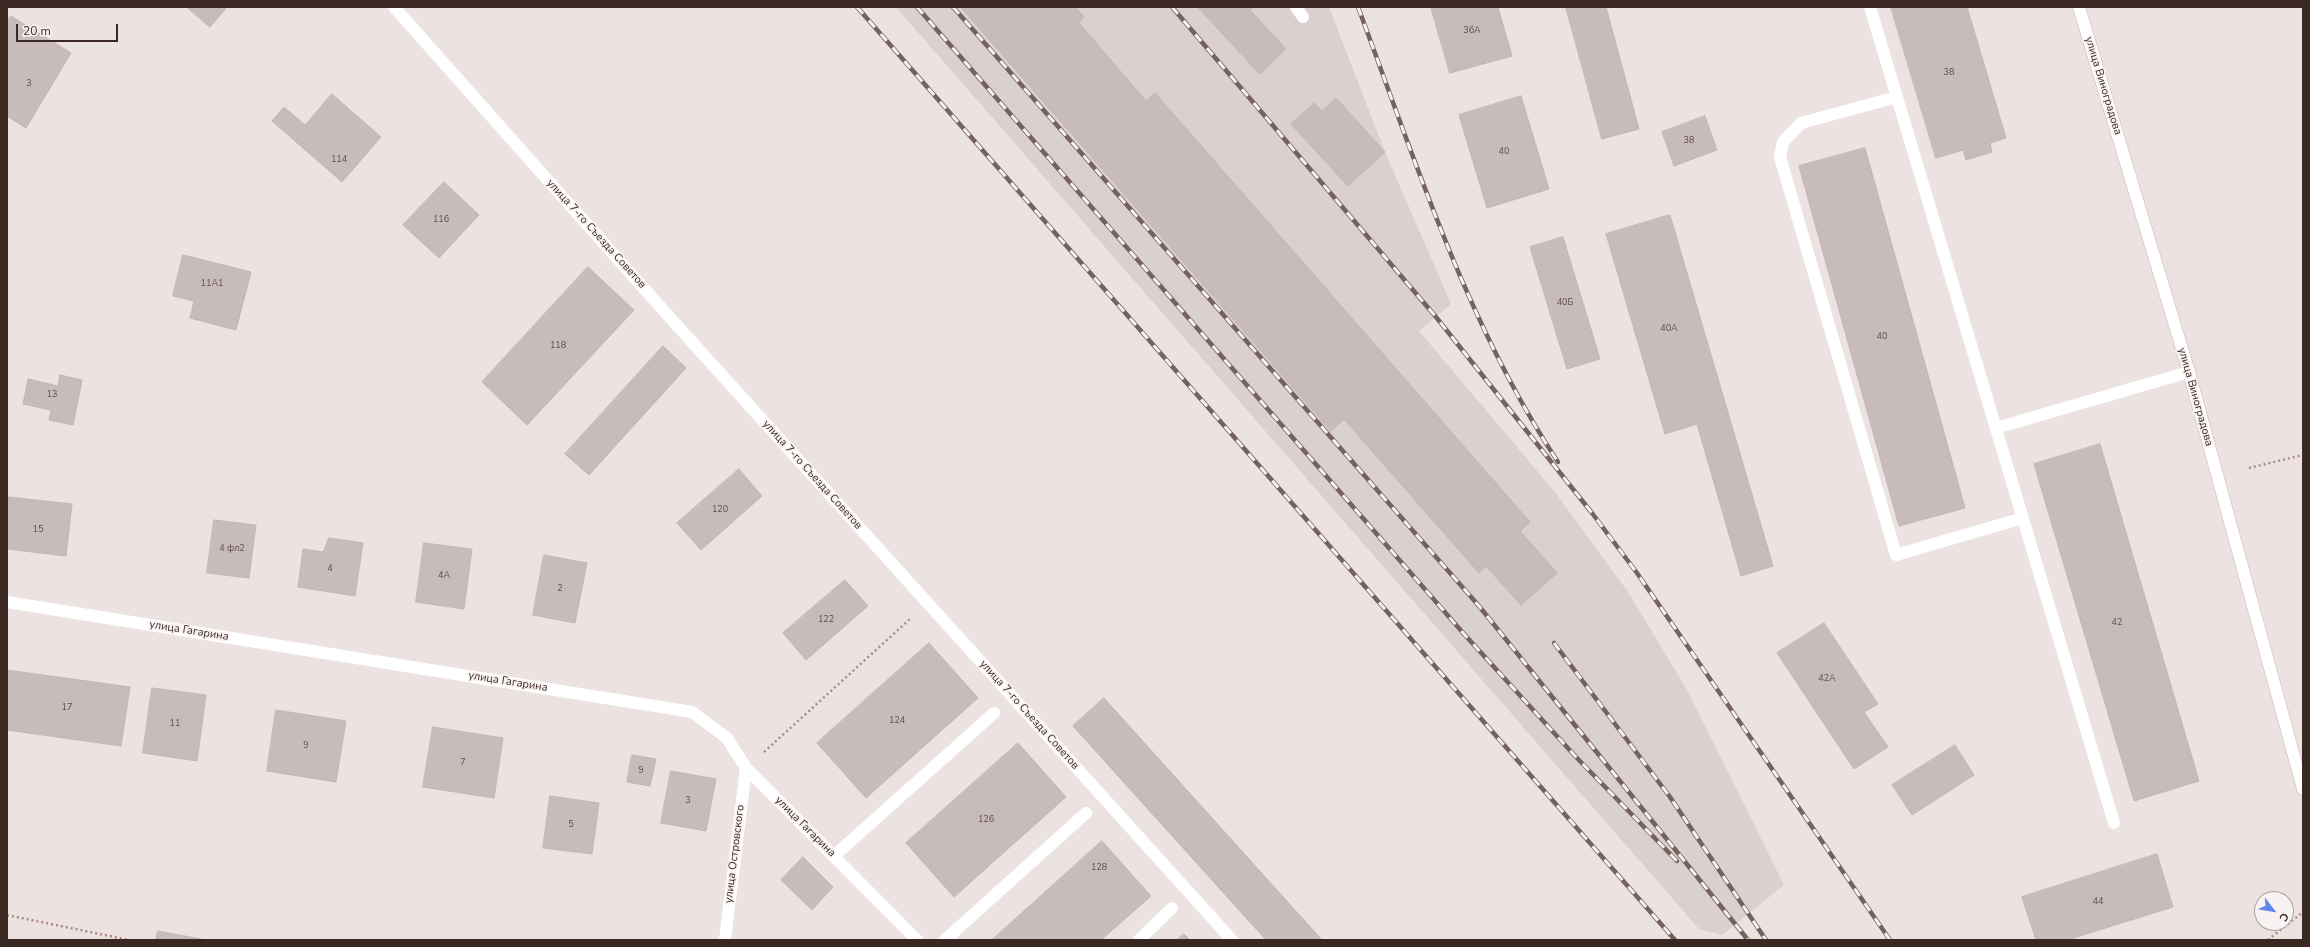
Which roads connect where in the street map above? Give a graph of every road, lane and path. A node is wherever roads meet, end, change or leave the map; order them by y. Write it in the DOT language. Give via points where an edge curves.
graph roads {
  1 [pos="394,7"];
  2 [pos="1296,7"];
  3 [pos="1870,7"];
  4 [pos="2079,7"];
  5 [pos="1303,17"];
  6 [pos="1897,96"];
  7 [pos="2189,372"];
  8 [pos="1996,428"];
  9 [pos="2303,454"];
  10 [pos="2249,468"];
  11 [pos="2023,518"];
  12 [pos="7,602"];
  13 [pos="912,617"];
  14 [pos="994,713"];
  15 [pos="746,768"];
  16 [pos="2303,789"];
  17 [pos="1086,813"];
  18 [pos="2114,823"];
  19 [pos="834,856"];
  20 [pos="1172,908"];
  21 [pos="2303,912"];
  22 [pos="7,915"];
  23 [pos="129,940"];
  24 [pos="725,940"];
  25 [pos="917,940"];
  26 [pos="946,940"];
  27 [pos="1139,940"];
  28 [pos="1232,940"];
  29 [pos="2268,940"];
  1 -- 28 [label="street, улица 7-го Съезда Советов" via="664,311"];
  2 -- 5 [label="street"];
  3 -- 6 [label="street"];
  4 -- 7 [label="street, улица Виноградова"];
  6 -- 8 [label="street"];
  6 -- 11 [label="street" via="1801,123 1783,142 1780,157 1896,555"];
  7 -- 8 [label="street"];
  7 -- 16 [label="street, улица Виноградова"];
  8 -- 11 [label="street"];
  9 -- 10 [label="path"];
  11 -- 18 [label="street"];
  12 -- 15 [label="street, улица Гагарина" via="692,712 727,738"];
  13 -- 15 [label="path"];
  14 -- 19 [label="street"];
  15 -- 19 [label="street, улица Гагарина"];
  15 -- 24 [label="street, улица Островского"];
  17 -- 26 [label="street"];
  19 -- 25 [label="street, улица Гагарина"];
  20 -- 27 [label="street"];
  21 -- 29 [label="path"];
  22 -- 23 [label="path"];
}
